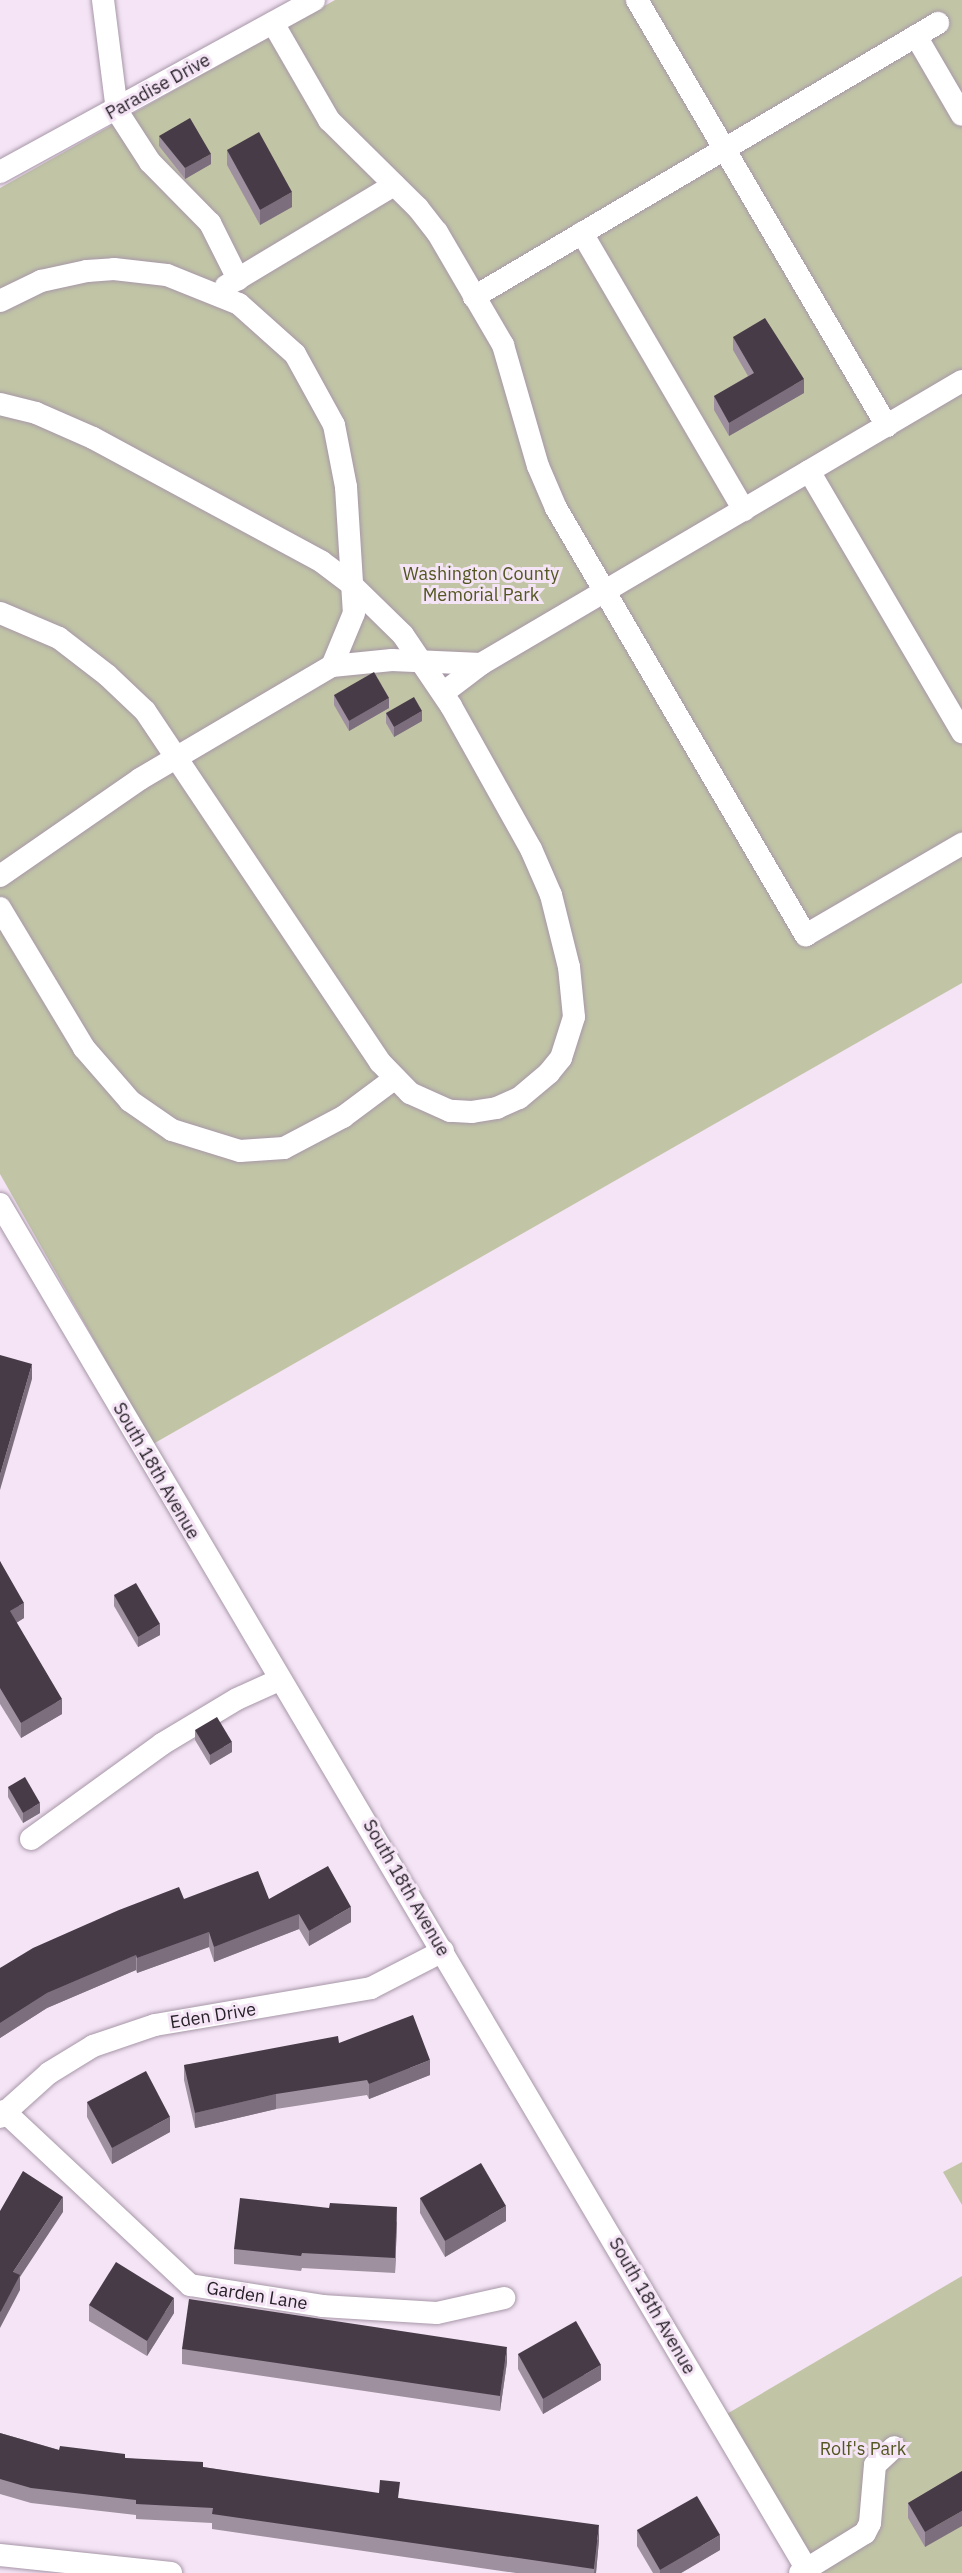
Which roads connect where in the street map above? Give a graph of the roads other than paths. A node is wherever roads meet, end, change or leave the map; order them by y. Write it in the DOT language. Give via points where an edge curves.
graph roads {
  1 [pos="103,0"];
  2 [pos="314,0"];
  3 [pos="637,0"];
  4 [pos="273,23"];
  5 [pos="938,23"];
  6 [pos="916,36"];
  7 [pos="117,111"];
  8 [pos="962,115"];
  9 [pos="724,149"];
  10 [pos="0,172"];
  11 [pos="394,185"];
  12 [pos="582,233"];
  13 [pos="238,279"];
  14 [pos="215,293"];
  15 [pos="474,297"];
  16 [pos="0,301"];
  17 [pos="962,381"];
  18 [pos="0,404"];
  19 [pos="886,426"];
  20 [pos="809,471"];
  21 [pos="744,510"];
  22 [pos="352,585"];
  23 [pos="604,592"];
  24 [pos="0,613"];
  25 [pos="423,661"];
  26 [pos="481,664"];
  27 [pos="332,666"];
  28 [pos="443,693"];
  29 [pos="962,732"];
  30 [pos="178,757"];
  31 [pos="962,844"];
  32 [pos="0,876"];
  33 [pos="0,908"];
  34 [pos="394,1079"];
  35 [pos="0,1204"];
  36 [pos="279,1680"];
  37 [pos="31,1839"];
  38 [pos="443,1951"];
  39 [pos="2,2114"];
  40 [pos="504,2298"];
  41 [pos="894,2447"];
  42 [pos="0,2555"];
  43 [pos="805,2572"];
  44 [pos="171,2573"];
  1 -- 7 [label="street"];
  2 -- 4 [label="street, Paradise Drive"];
  3 -- 9 [label="street"];
  4 -- 7 [label="street, Paradise Drive"];
  4 -- 11 [label="street" via="329,120"];
  5 -- 6 [label="street"];
  6 -- 8 [label="street"];
  6 -- 9 [label="street"];
  7 -- 10 [label="street, Paradise Drive"];
  7 -- 13 [label="street" via="150,162 210,223"];
  9 -- 12 [label="street"];
  9 -- 19 [label="street"];
  11 -- 13 [label="street"];
  11 -- 15 [label="street" via="437,232"];
  12 -- 15 [label="street"];
  12 -- 21 [label="street"];
  13 -- 14 [label="street"];
  14 -- 16 [label="street" via="167,275 114,269 40,280"];
  14 -- 22 [label="street" via="239,304 274,331 295,354 334,425 346,487"];
  15 -- 23 [label="street" via="503,345 547,488"];
  17 -- 19 [label="street"];
  18 -- 22 [label="street" via="36,413 103,443 322,562"];
  19 -- 20 [label="street"];
  20 -- 21 [label="street"];
  20 -- 29 [label="street"];
  21 -- 23 [label="street"];
  22 -- 25 [label="street" via="388,618"];
  22 -- 27 [label="street" via="354,613"];
  23 -- 26 [label="street"];
  23 -- 31 [label="street" via="806,935"];
  24 -- 30 [label="street" via="59,638 107,675 145,711"];
  25 -- 26 [label="street"];
  25 -- 27 [label="street" via="366,660"];
  25 -- 28 [label="street"];
  26 -- 28 [label="street"];
  27 -- 30 [label="street"];
  28 -- 34 [label="street" via="543,873 567,957 574,1017 561,1058 549,1073 519,1098 497,1108 450,1111 410,1093"];
  30 -- 32 [label="street"];
  30 -- 34 [label="street"];
  33 -- 34 [label="street" via="84,1048 130,1101 172,1130 240,1151 284,1148 343,1117"];
  35 -- 36 [label="street, South 18th Avenue"];
  36 -- 37 [label="street" via="237,1699 162,1744"];
  36 -- 38 [label="street, South 18th Avenue"];
  38 -- 39 [label="street, Eden Drive" via="372,1988 155,2025 93,2046 49,2073"];
  38 -- 43 [label="street, South 18th Avenue"];
  39 -- 40 [label="street, Garden Lane" via="190,2285 322,2306 437,2313"];
  41 -- 43 [label="street" via="874,2465 870,2523 865,2533"];
  42 -- 44 [label="street"];
}
